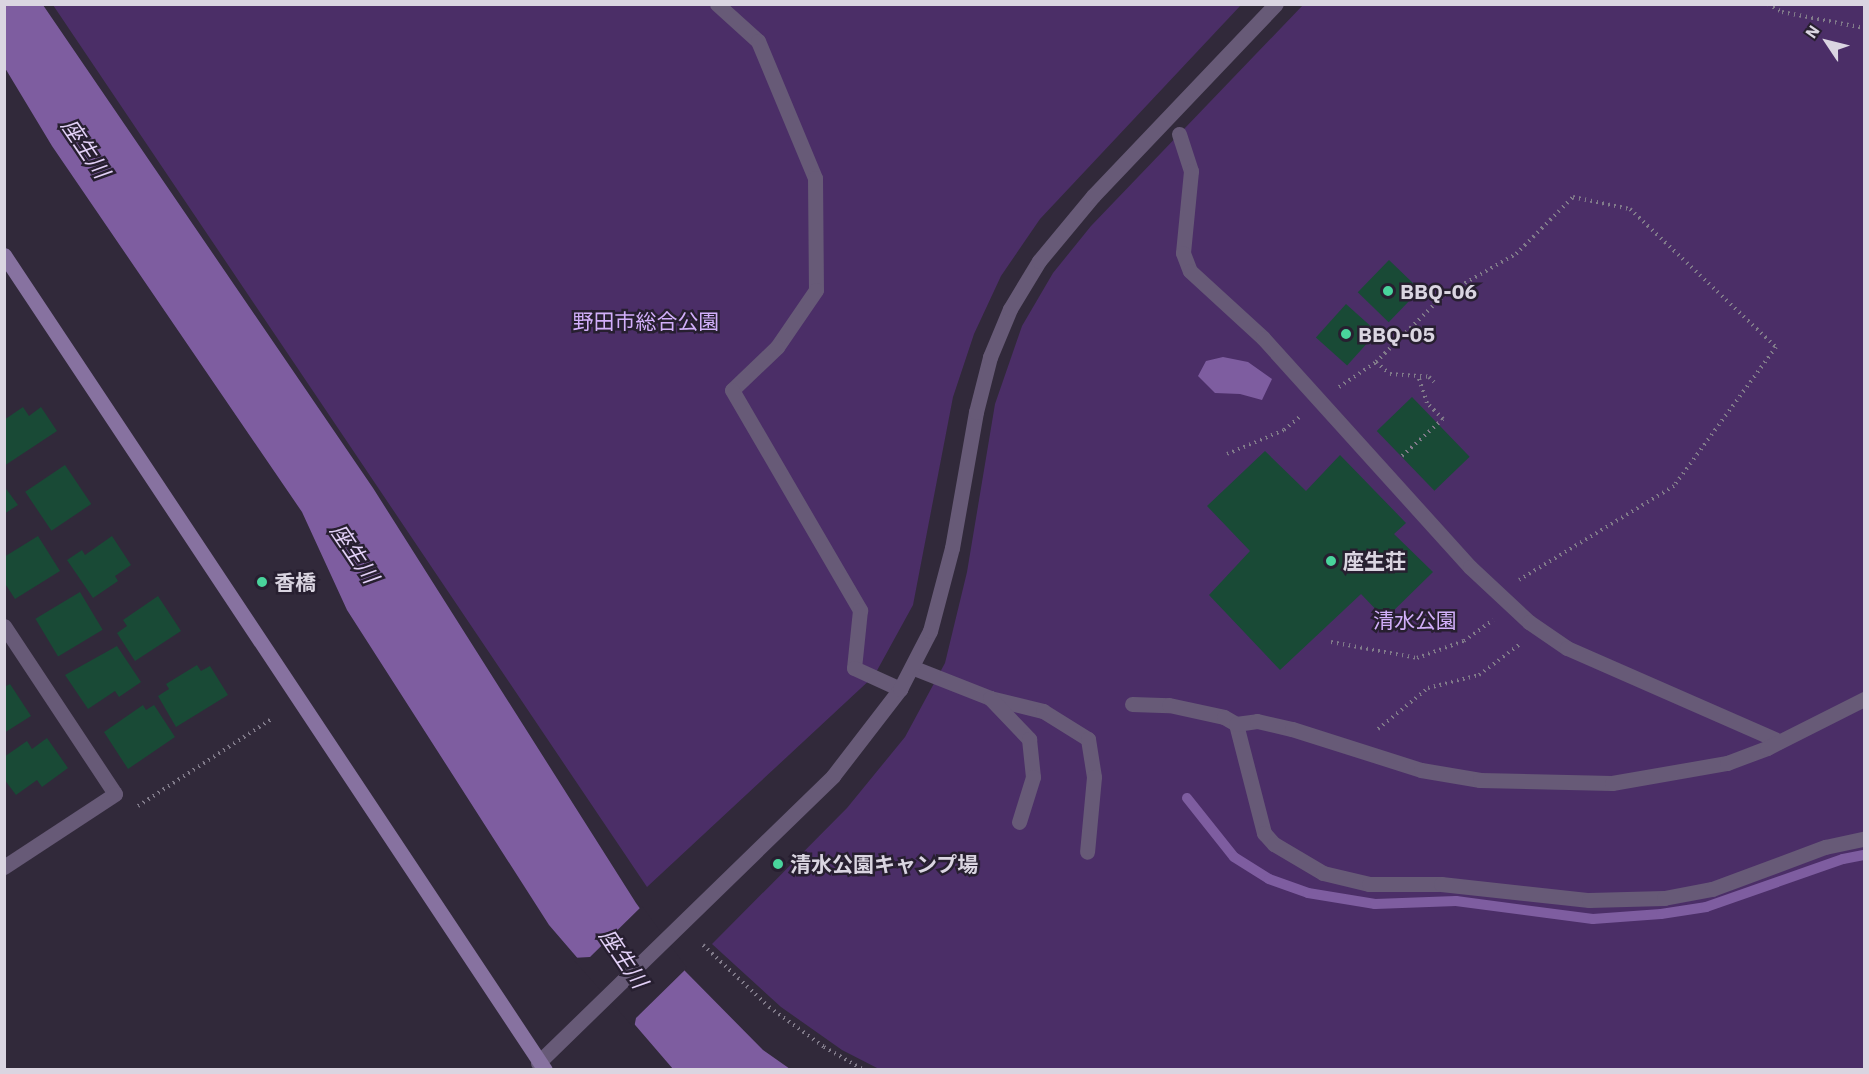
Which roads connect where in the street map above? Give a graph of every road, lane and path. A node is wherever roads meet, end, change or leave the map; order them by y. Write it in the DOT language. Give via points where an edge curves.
graph roads {
  1 [pos="717,4"];
  2 [pos="1276,4"];
  3 [pos="1768,4"];
  4 [pos="1864,28"];
  5 [pos="1179,134"];
  6 [pos="4,255"];
  7 [pos="1376,362"];
  8 [pos="1419,378"];
  9 [pos="1434,382"];
  10 [pos="1320,399"];
  11 [pos="1227,454"];
  12 [pos="1385,472"];
  13 [pos="1499,593"];
  14 [pos="1513,606"];
  15 [pos="4,626"];
  16 [pos="1540,629"];
  17 [pos="1331,642"];
  18 [pos="914,668"];
  19 [pos="900,689"];
  20 [pos="990,698"];
  21 [pos="1132,704"];
  22 [pos="1862,704"];
  23 [pos="270,720"];
  24 [pos="1236,724"];
  25 [pos="1371,729"];
  26 [pos="1779,741"];
  27 [pos="115,794"];
  28 [pos="1019,822"];
  29 [pos="1864,833"];
  30 [pos="1864,840"];
  31 [pos="1848,842"];
  32 [pos="1087,852"];
  33 [pos="4,867"];
  34 [pos="703,945"];
  35 [pos="538,1067"];
  36 [pos="864,1070"];
  1 -- 19 [label="street" via="758,41 815,178 816,290 777,347 732,390 860,610 854,668"];
  2 -- 18 [label="street" via="1093,196 1039,261 1010,309 990,357 975,412 952,548 930,631"];
  3 -- 4 [label="path" via="1782,12"];
  5 -- 10 [label="street" via="1191,171 1183,253 1190,271 1263,338"];
  6 -- 35 [label="street"];
  7 -- 8 [label="path" via="1390,374"];
  7 -- 10 [label="path"];
  7 -- 13 [label="path" via="1444,295 1516,254 1573,197 1630,209 1776,346 1674,486"];
  8 -- 9 [label="path" via="1429,376"];
  8 -- 12 [label="path" via="1427,403 1443,419"];
  10 -- 11 [label="path" via="1284,430"];
  10 -- 12 [label="street"];
  12 -- 13 [label="street" via="1470,567"];
  13 -- 14 [label="street"];
  14 -- 16 [label="street"];
  14 -- 17 [label="path" via="1464,641 1417,658"];
  15 -- 27 [label="street"];
  16 -- 25 [label="path" via="1479,675 1428,688 1382,729"];
  16 -- 26 [label="street" via="1580,654"];
  18 -- 19 [label="street"];
  18 -- 20 [label="street"];
  19 -- 35 [label="street" via="833,776"];
  20 -- 28 [label="street" via="1029,739 1033,777"];
  20 -- 32 [label="street" via="1043,711 1088,739 1094,777"];
  21 -- 24 [label="street" via="1169,705 1224,717"];
  22 -- 26 [label="street"];
  23 -- 27 [label="path" via="126,814"];
  24 -- 26 [label="street" via="1257,721 1280,726 1421,770 1480,780 1612,783 1726,763"];
  24 -- 31 [label="street" via="1264,833 1274,844 1323,873 1369,884 1441,884 1590,900 1664,898 1712,889"];
  27 -- 33 [label="street"];
  29 -- 31 [label="street"];
  30 -- 31 [label="street"];
  34 -- 36 [label="path" via="769,1007"];
}
